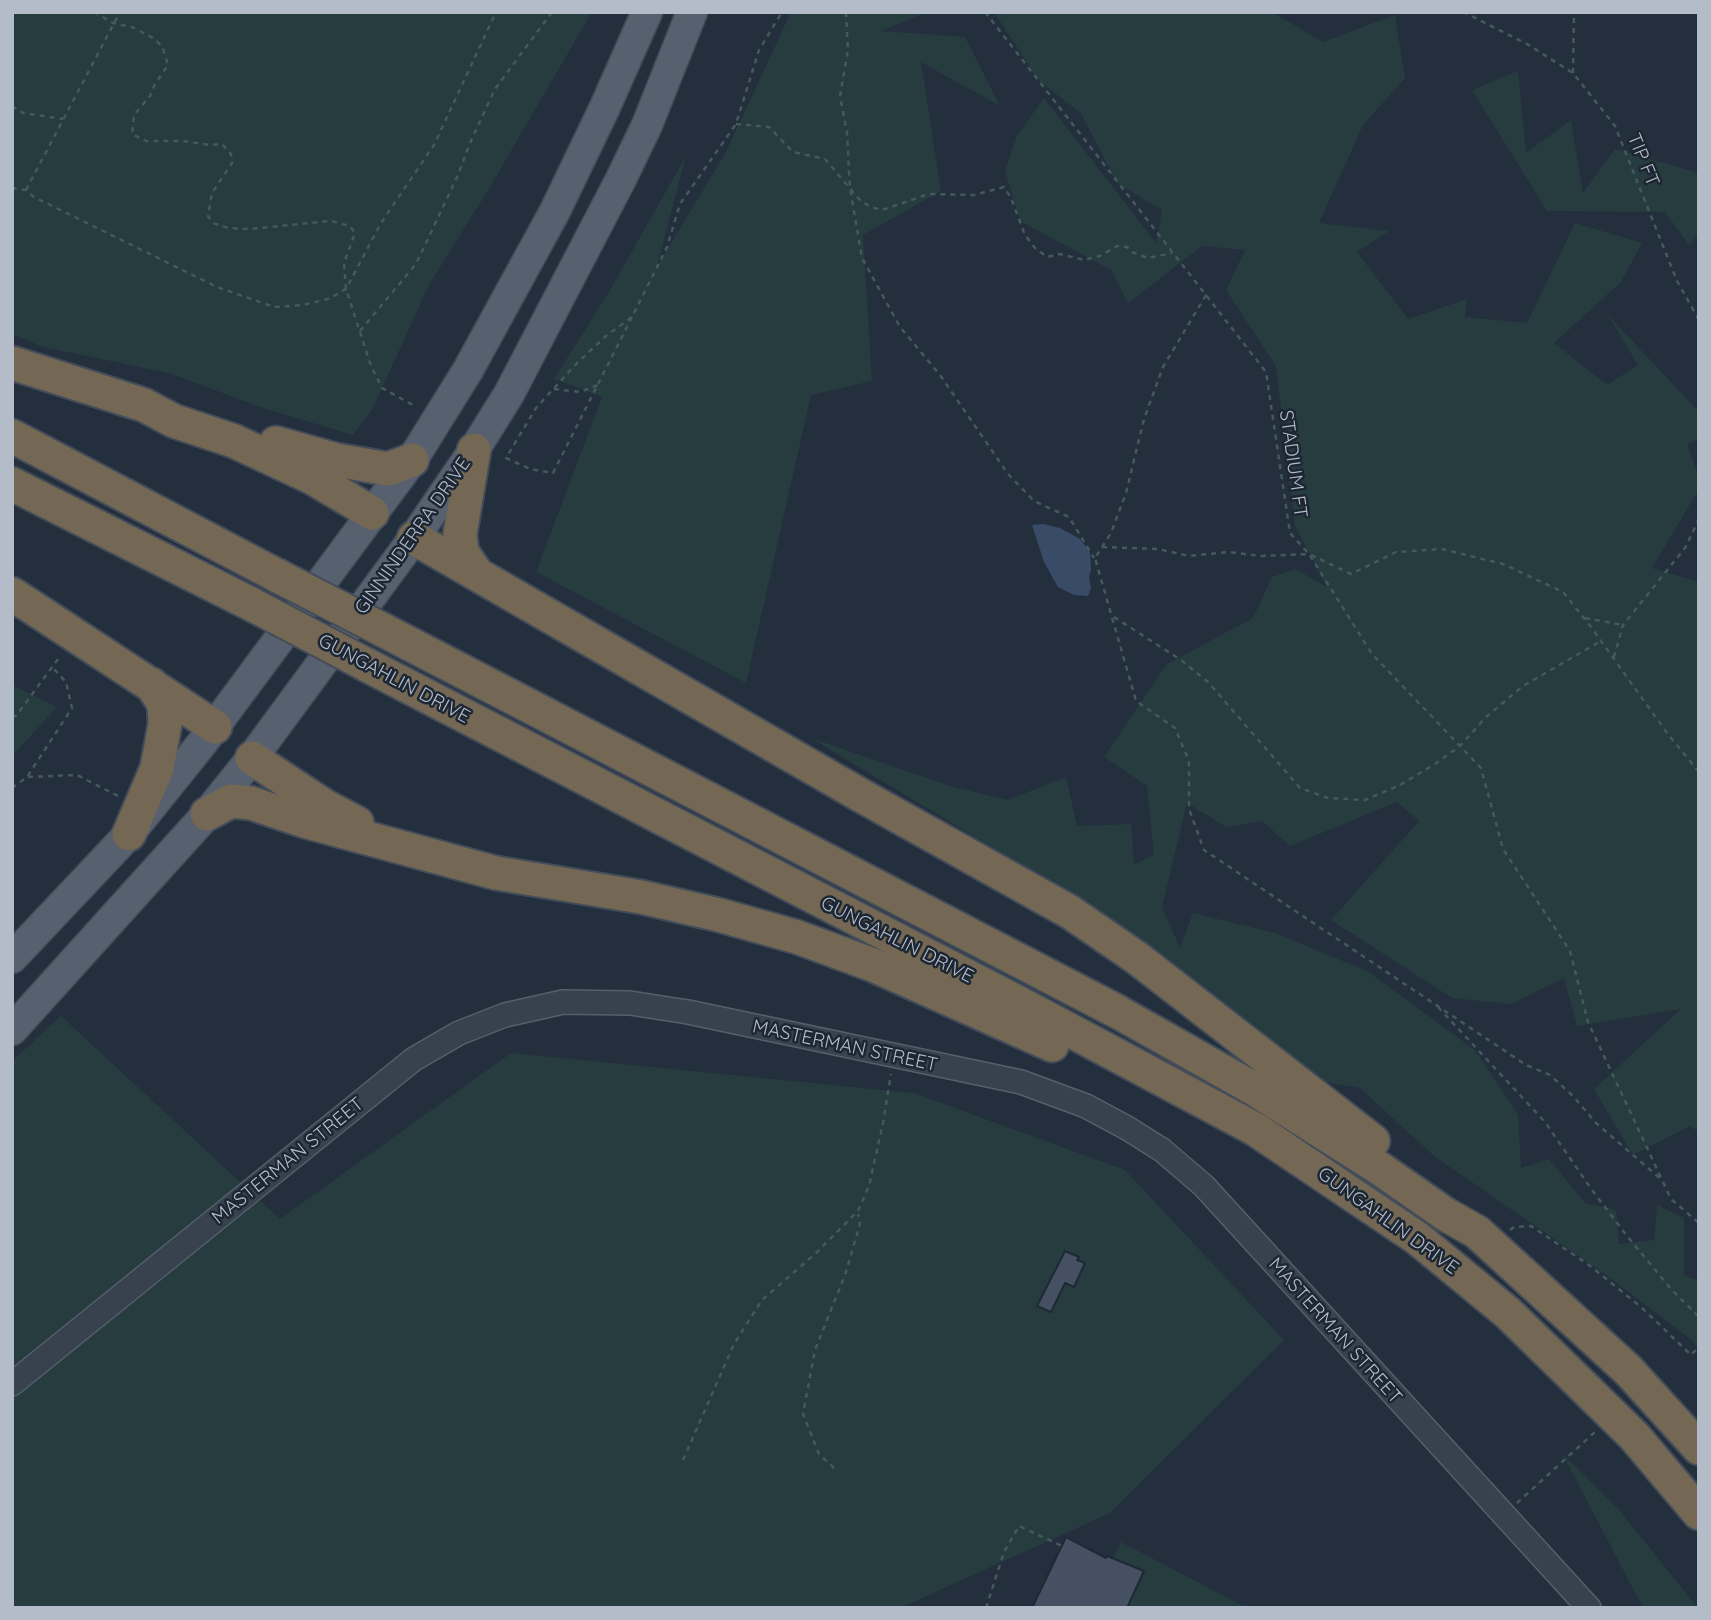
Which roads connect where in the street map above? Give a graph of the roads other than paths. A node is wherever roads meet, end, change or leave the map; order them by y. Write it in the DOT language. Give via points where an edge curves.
graph roads {
  1 [pos="647,12"];
  2 [pos="692,12"];
  3 [pos="12,363"];
  4 [pos="144,405"];
  5 [pos="12,436"];
  6 [pos="474,450"];
  7 [pos="412,460"];
  8 [pos="12,484"];
  9 [pos="372,513"];
  10 [pos="414,537"];
  11 [pos="477,574"];
  12 [pos="12,594"];
  13 [pos="150,684"];
  14 [pos="215,727"];
  15 [pos="252,758"];
  16 [pos="207,814"];
  17 [pos="135,819"];
  18 [pos="409,850"];
  19 [pos="12,958"];
  20 [pos="12,1030"];
  21 [pos="1349,1193"];
  22 [pos="1485,1240"];
  23 [pos="12,1384"];
  24 [pos="1699,1448"];
  25 [pos="1699,1513"];
  26 [pos="1589,1608"];
  1 -- 7 [label="main road" via="555,211 474,360"];
  2 -- 6 [label="main road, GINNINDERRA DRIVE" via="647,125 595,231 509,394"];
  3 -- 4 [label="highway"];
  4 -- 7 [label="highway" via="183,409 276,443 366,466 388,469"];
  4 -- 9 [label="highway" via="280,461"];
  5 -- 22 [label="highway, GUNGAHLIN DRIVE, bridge" via="1186,1049 1379,1168"];
  6 -- 10 [label="main road, GINNINDERRA DRIVE"];
  6 -- 11 [label="highway" via="460,534 461,552"];
  7 -- 9 [label="main road"];
  8 -- 21 [label="highway, GUNGAHLIN DRIVE, bridge" via="1172,1084 1255,1129"];
  9 -- 10 [label="main road"];
  9 -- 14 [label="main road"];
  10 -- 11 [label="highway"];
  10 -- 15 [label="main road, GINNINDERRA DRIVE"];
  11 -- 22 [label="highway" via="1070,912 1137,958 1391,1154 1453,1204"];
  12 -- 13 [label="highway"];
  13 -- 14 [label="highway"];
  13 -- 17 [label="highway" via="164,704 165,723 157,768"];
  14 -- 15 [label="main road"];
  14 -- 17 [label="main road"];
  15 -- 16 [label="main road, GINNINDERRA DRIVE"];
  15 -- 18 [label="highway" via="323,805"];
  16 -- 18 [label="highway" via="231,801 251,803"];
  16 -- 20 [label="main road, GINNINDERRA DRIVE"];
  17 -- 19 [label="main road"];
  18 -- 21 [label="highway" via="496,873 641,897 810,941 1021,1030"];
  21 -- 25 [label="highway, GUNGAHLIN DRIVE" via="1417,1238 1507,1313 1634,1436"];
  22 -- 24 [label="highway, GUNGAHLIN DRIVE" via="1628,1370"];
  23 -- 26 [label="street, MASTERMAN STREET" via="414,1059 459,1033 505,1015 563,1002 630,1003 1021,1082 1086,1106 1162,1150 1203,1186"];
}
